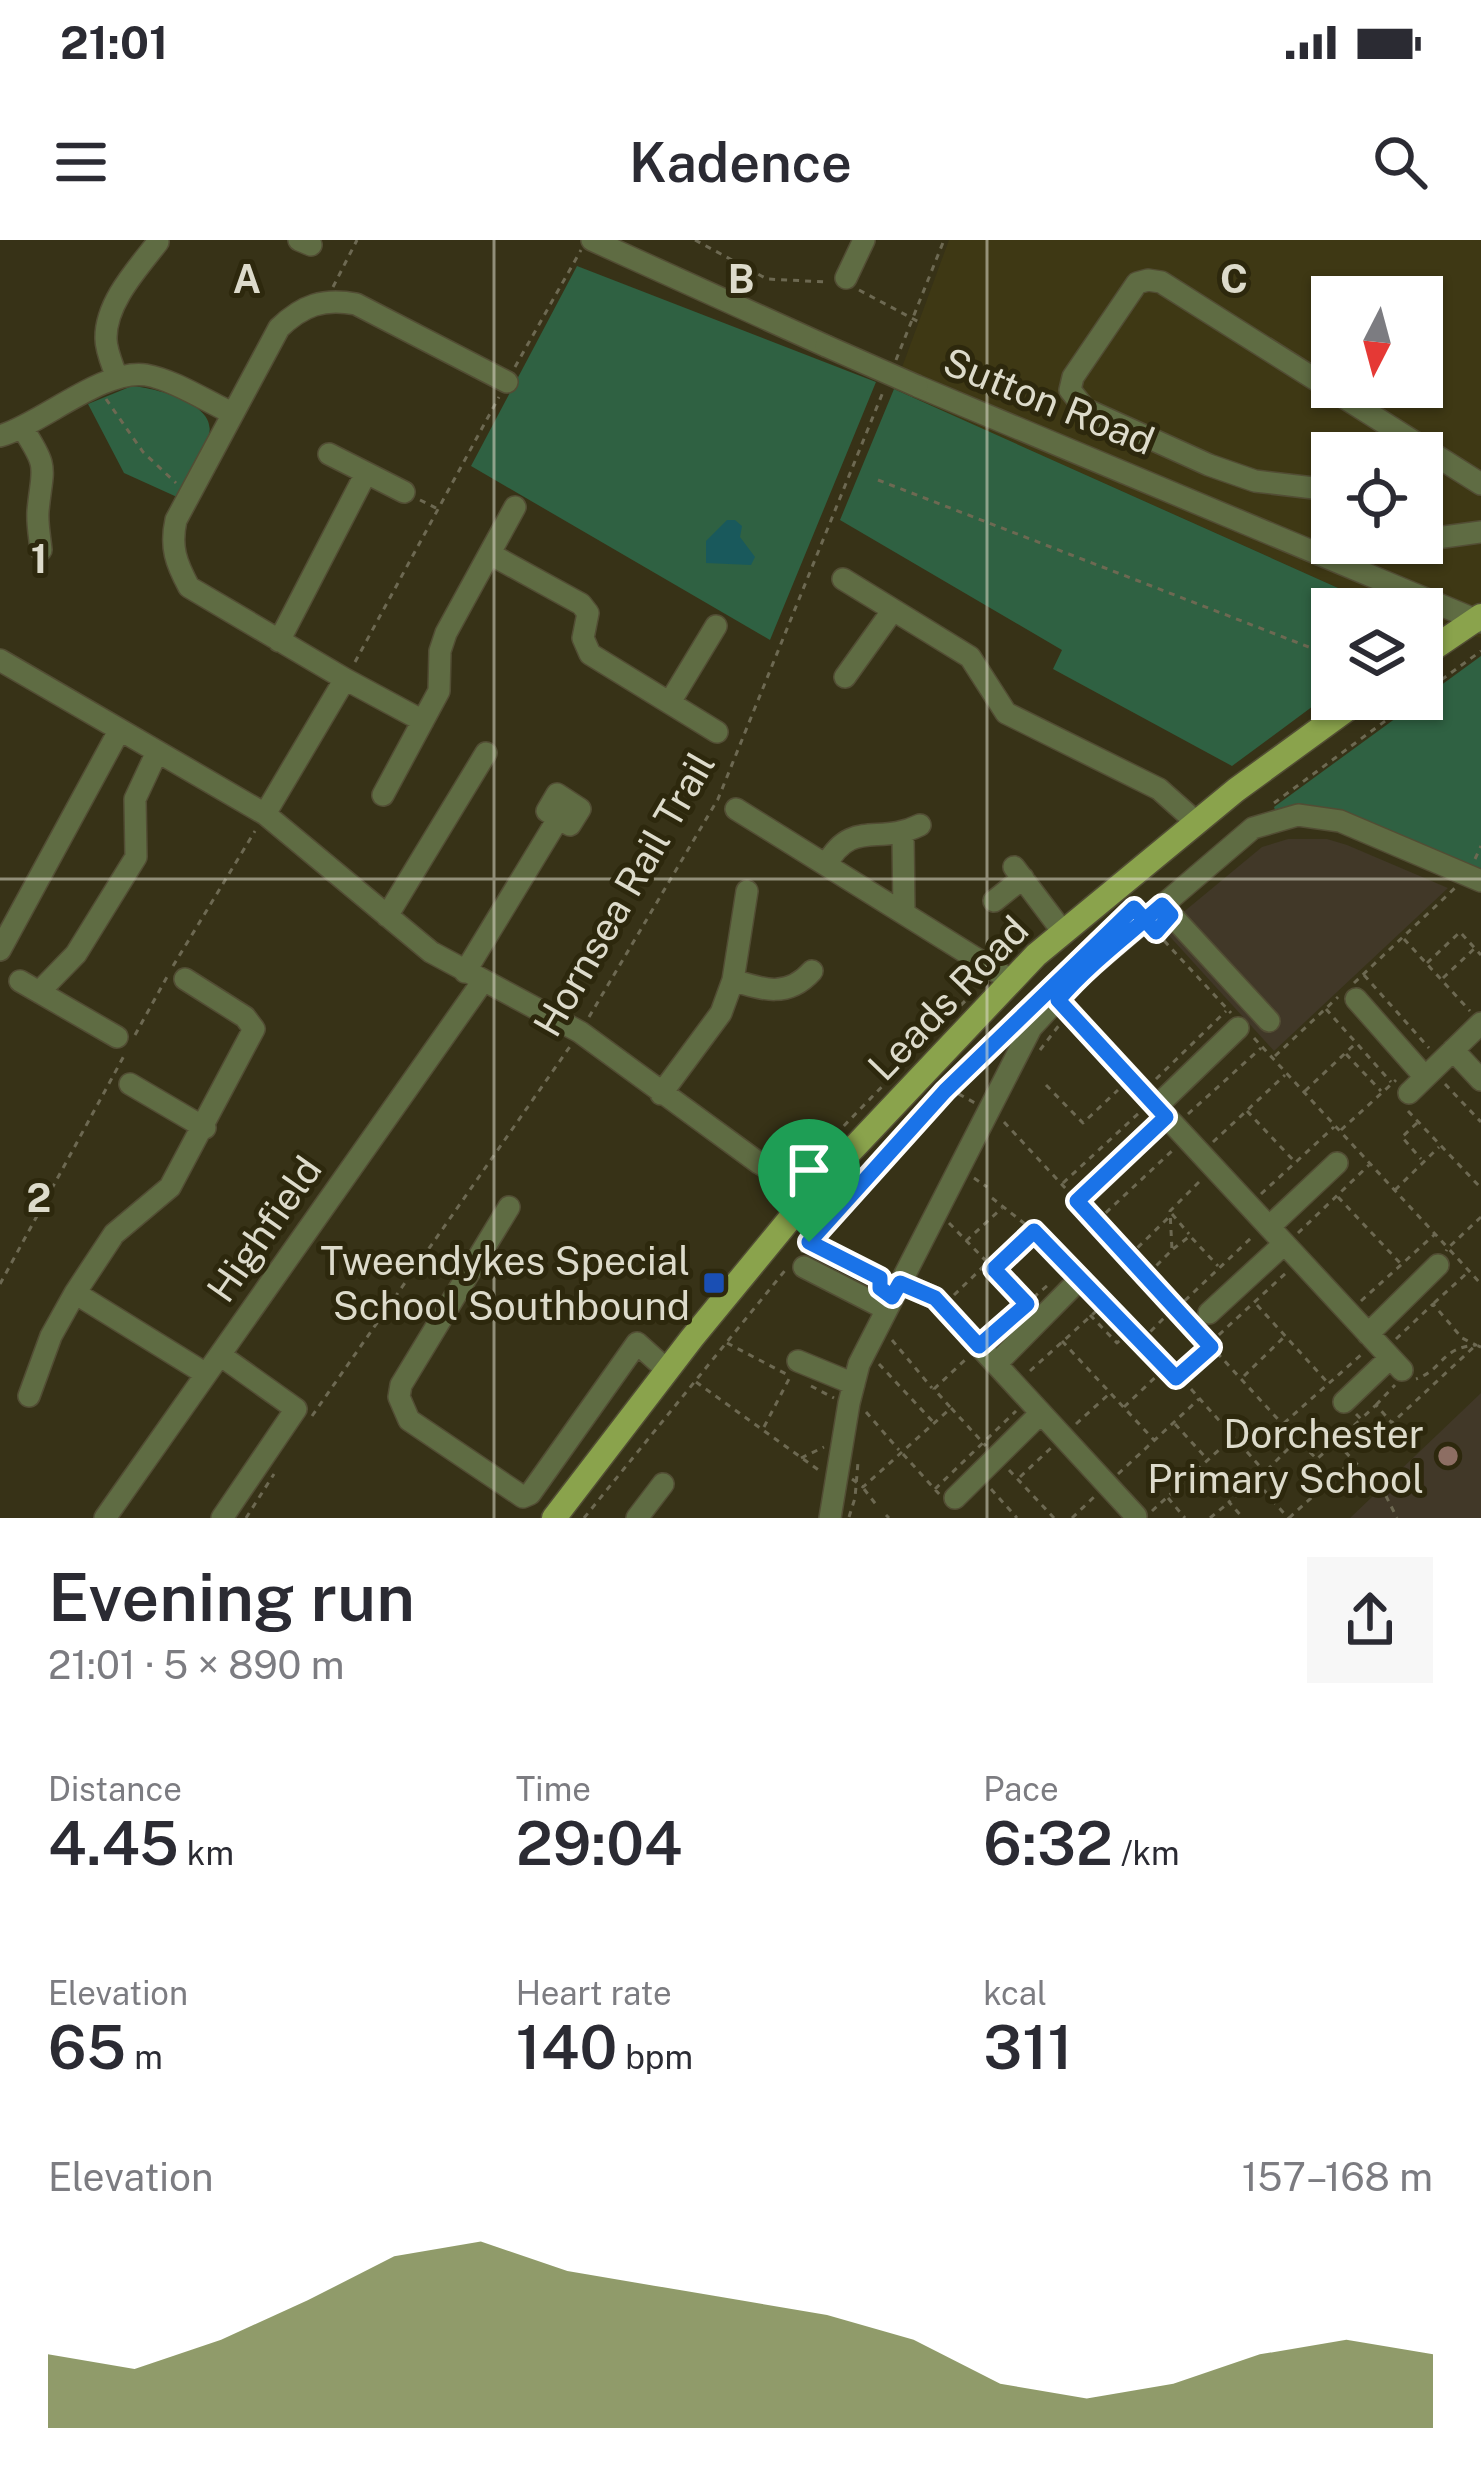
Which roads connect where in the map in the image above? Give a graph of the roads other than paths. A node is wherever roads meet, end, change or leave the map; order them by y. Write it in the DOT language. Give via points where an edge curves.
graph roads {
  1 [pos="589,240"];
  2 [pos="863,240"];
  3 [pos="165,245"];
  4 [pos="839,280"];
  5 [pos="107,382"];
  6 [pos="507,382"];
  7 [pos="232,413"];
  8 [pos="23,429"];
  9 [pos="1399,432"];
  10 [pos="0,436"];
  11 [pos="329,454"];
  12 [pos="1443,460"];
  13 [pos="365,475"];
  14 [pos="1481,484"];
  15 [pos="1311,487"];
  16 [pos="404,492"];
  17 [pos="515,506"];
  18 [pos="1481,532"];
  19 [pos="1443,537"];
  20 [pos="41,550"];
  21 [pos="490,554"];
  22 [pos="843,579"];
  23 [pos="893,610"];
  24 [pos="1479,620"];
  25 [pos="716,626"];
  26 [pos="279,641"];
  27 [pos="1443,643"];
  28 [pos="0,660"];
  29 [pos="845,677"];
  30 [pos="345,680"];
  31 [pos="670,702"];
  32 [pos="1332,720"];
  33 [pos="423,721"];
  34 [pos="119,731"];
  35 [pos="717,732"];
  36 [pos="158,752"];
  37 [pos="486,753"];
  38 [pos="383,795"];
  39 [pos="736,809"];
  40 [pos="265,814"];
  41 [pos="558,819"];
  42 [pos="1196,822"];
  43 [pos="826,865"];
  44 [pos="1472,884"];
  45 [pos="751,892"];
  46 [pos="994,901"];
  47 [pos="1162,905"];
  48 [pos="904,914"];
  49 [pos="387,916"];
  50 [pos="1063,932"];
  51 [pos="0,950"];
  52 [pos="812,970"];
  53 [pos="474,976"];
  54 [pos="184,980"];
  55 [pos="733,980"];
  56 [pos="1012,981"];
  57 [pos="1348,994"];
  58 [pos="1058,1000"];
  59 [pos="1476,1018"];
  60 [pos="117,1037"];
  61 [pos="1421,1076"];
  62 [pos="1481,1080"];
  63 [pos="130,1084"];
  64 [pos="661,1094"];
  65 [pos="1162,1113"];
  66 [pos="205,1128"];
  67 [pos="1337,1162"];
  68 [pos="1072,1190"];
  69 [pos="812,1192"];
  70 [pos="509,1208"];
  71 [pos="1276,1235"];
  72 [pos="1443,1256"];
  73 [pos="804,1267"];
  74 [pos="75,1293"];
  75 [pos="893,1296"];
  76 [pos="1072,1296"];
  77 [pos="1209,1313"];
  78 [pos="1370,1337"];
  79 [pos="220,1355"];
  80 [pos="798,1360"];
  81 [pos="996,1364"];
  82 [pos="667,1370"];
  83 [pos="206,1374"];
  84 [pos="854,1384"];
  85 [pos="29,1396"];
  86 [pos="1344,1402"];
  87 [pos="1041,1413"];
  88 [pos="663,1484"];
  89 [pos="946,1497"];
  90 [pos="1140,1517"];
  91 [pos="105,1518"];
  92 [pos="222,1518"];
  93 [pos="554,1518"];
  94 [pos="637,1518"];
  95 [pos="830,1518"];
  1 -- 24 [label="street, Sutton Road, bridge"];
  2 -- 4 [label="street"];
  3 -- 5 [label="street" via="126,283 105,337"];
  5 -- 7 [label="street" via="145,375"];
  5 -- 8 [label="street"];
  6 -- 7 [label="street" via="334,300 297,311 279,328"];
  7 -- 26 [label="street" via="172,536 175,562 189,587"];
  8 -- 10 [label="street"];
  8 -- 20 [label="street" via="41,457"];
  9 -- 15 [label="street" via="1161,282 1137,283 1073,377 1070,390 1084,409 1240,476"];
  11 -- 13 [label="street"];
  12 -- 14 [label="street"];
  13 -- 16 [label="street"];
  13 -- 26 [label="street"];
  17 -- 21 [label="street"];
  18 -- 19 [label="street"];
  21 -- 31 [label="street" via="580,604 588,613 583,638 590,654"];
  21 -- 33 [label="street" via="446,633 439,691"];
  22 -- 23 [label="street"];
  23 -- 29 [label="street"];
  23 -- 42 [label="street" via="970,657 1006,713 1160,789"];
  24 -- 27 [label="main road"];
  25 -- 31 [label="street"];
  26 -- 30 [label="street"];
  28 -- 34 [label="street"];
  30 -- 33 [label="street"];
  30 -- 40 [label="street"];
  31 -- 35 [label="street"];
  32 -- 42 [label="main road, Leads Road"];
  33 -- 38 [label="street"];
  34 -- 36 [label="street"];
  34 -- 51 [label="street"];
  36 -- 40 [label="street"];
  36 -- 60 [label="street" via="135,799 136,857 76,955 30,986"];
  37 -- 49 [label="street"];
  39 -- 43 [label="street"];
  40 -- 49 [label="street"];
  41 -- 53 [label="street, Highfield"];
  42 -- 50 [label="main road, Leads Road"];
  43 -- 48 [label="street"];
  43 -- 48 [label="street" via="847,837 912,830"];
  44 -- 47 [label="street" via="1340,821 1298,815 1253,828"];
  45 -- 55 [label="street"];
  46 -- 50 [label="street" via="1019,872"];
  47 -- 58 [label="street"];
  47 -- 65 [label="street" via="1245,1023"];
  48 -- 56 [label="street"];
  49 -- 53 [label="street"];
  50 -- 56 [label="main road, Leads Road"];
  52 -- 55 [label="street" via="779,992"];
  53 -- 64 [label="street" via="580,1032"];
  53 -- 79 [label="street, Highfield"];
  54 -- 66 [label="street" via="254,1029"];
  55 -- 64 [label="street" via="721,1013"];
  56 -- 69 [label="main road, Leads Road"];
  57 -- 61 [label="street"];
  58 -- 65 [label="street"];
  58 -- 75 [label="street" via="1031,1028 993,1116"];
  59 -- 61 [label="street"];
  61 -- 62 [label="street"];
  63 -- 66 [label="street" via="148,1102"];
  64 -- 69 [label="street"];
  65 -- 68 [label="street"];
  65 -- 71 [label="street"];
  66 -- 74 [label="street" via="170,1187 113,1234"];
  67 -- 71 [label="street"];
  69 -- 82 [label="main road, Leads Road"];
  70 -- 82 [label="street" via="401,1384 409,1420 523,1497 637,1343"];
  71 -- 77 [label="street"];
  71 -- 78 [label="street"];
  72 -- 78 [label="street"];
  73 -- 75 [label="street"];
  74 -- 83 [label="street"];
  74 -- 85 [label="street"];
  75 -- 81 [label="street" via="935,1298"];
  75 -- 84 [label="street"];
  76 -- 81 [label="street"];
  78 -- 86 [label="street" via="1396,1364"];
  79 -- 83 [label="street, Highfield"];
  79 -- 92 [label="street" via="296,1409"];
  80 -- 84 [label="street"];
  81 -- 87 [label="street"];
  82 -- 93 [label="main road, Leads Road"];
  83 -- 91 [label="street, Highfield"];
  84 -- 95 [label="street" via="848,1479"];
  87 -- 89 [label="street" via="990,1449 978,1475"];
  87 -- 90 [label="street" via="1101,1489"];
  88 -- 94 [label="street"];
}
